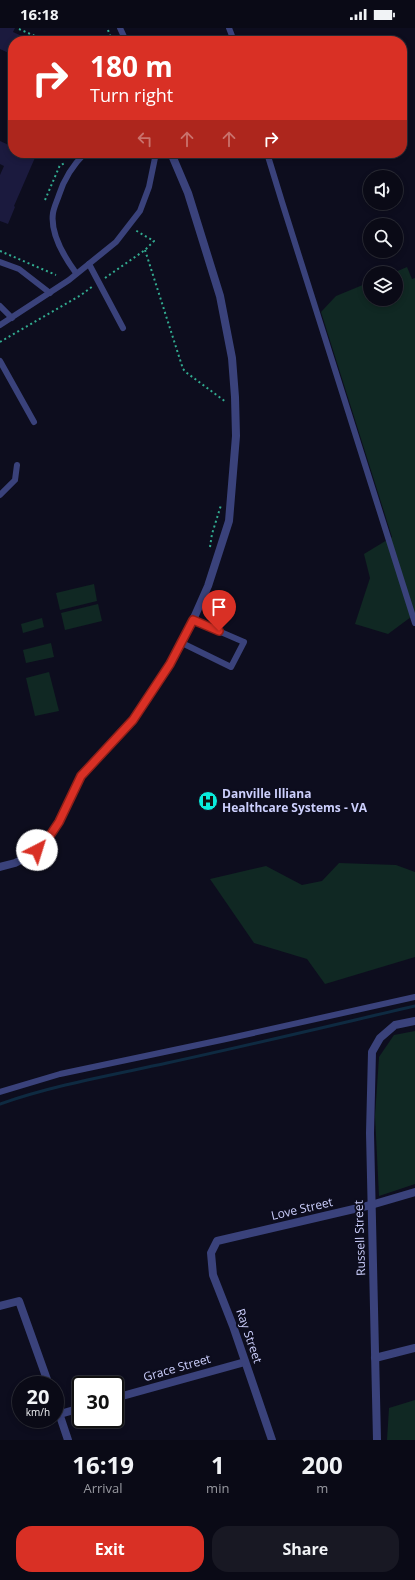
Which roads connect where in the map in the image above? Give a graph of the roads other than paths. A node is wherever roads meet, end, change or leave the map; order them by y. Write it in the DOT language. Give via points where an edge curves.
graph roads {
  1 [pos="79,158"];
  2 [pos="155,158"];
  3 [pos="173,158"];
  4 [pos="269,158"];
  5 [pos="0,262"];
  6 [pos="89,264"];
  7 [pos="76,273"];
  8 [pos="50,293"];
  9 [pos="0,306"];
  10 [pos="12,318"];
  11 [pos="0,325"];
  12 [pos="123,328"];
  13 [pos="0,361"];
  14 [pos="34,422"];
  15 [pos="17,465"];
  16 [pos="0,494"];
  17 [pos="193,620"];
  18 [pos="415,623"];
  19 [pos="182,643"];
  20 [pos="0,867"];
  21 [pos="415,997"];
  22 [pos="415,1021"];
  23 [pos="0,1092"];
  24 [pos="415,1192"];
  25 [pos="371,1205"];
  26 [pos="217,1241"];
  27 [pos="0,1306"];
  28 [pos="415,1348"];
  29 [pos="375,1358"];
  30 [pos="245,1362"];
  31 [pos="46,1376"];
  32 [pos="124,1396"];
  33 [pos="64,1427"];
  34 [pos="68,1440"];
  35 [pos="272,1440"];
  36 [pos="377,1440"];
  1 -- 7 [label="lane" via="62,184 53,214 57,239 66,260"];
  2 -- 6 [label="lane" via="149,187 140,211 116,242"];
  3 -- 17 [label="street" via="188,193 220,296 232,358 236,397 236,436 229,521 208,586"];
  4 -- 18 [label="lane"];
  5 -- 8 [label="lane" via="19,269"];
  6 -- 7 [label="lane"];
  6 -- 12 [label="lane"];
  7 -- 8 [label="lane"];
  8 -- 10 [label="lane"];
  9 -- 10 [label="lane"];
  10 -- 11 [label="lane"];
  13 -- 14 [label="lane"];
  15 -- 16 [label="lane" via="15,480"];
  17 -- 19 [label="street"];
  17 -- 19 [label="lane" via="244,642 231,667"];
  19 -- 20 [label="street" via="133,720 81,776 59,822 47,840 25,858"];
  21 -- 23 [label="lane" via="60,1074"];
  22 -- 25 [label="street, Russell Street" via="395,1025 380,1038 372,1052"];
  24 -- 25 [label="street, Love Street"];
  25 -- 26 [label="street, Love Street"];
  25 -- 29 [label="street, Russell Street"];
  26 -- 30 [label="street, Ray Street" via="211,1253 213,1275"];
  27 -- 31 [label="street" via="19,1301"];
  28 -- 29 [label="street"];
  29 -- 36 [label="street, Russell Street"];
  30 -- 32 [label="street, Grace Street"];
  30 -- 35 [label="street, Ray Street"];
  33 -- 34 [label="street"];
}
